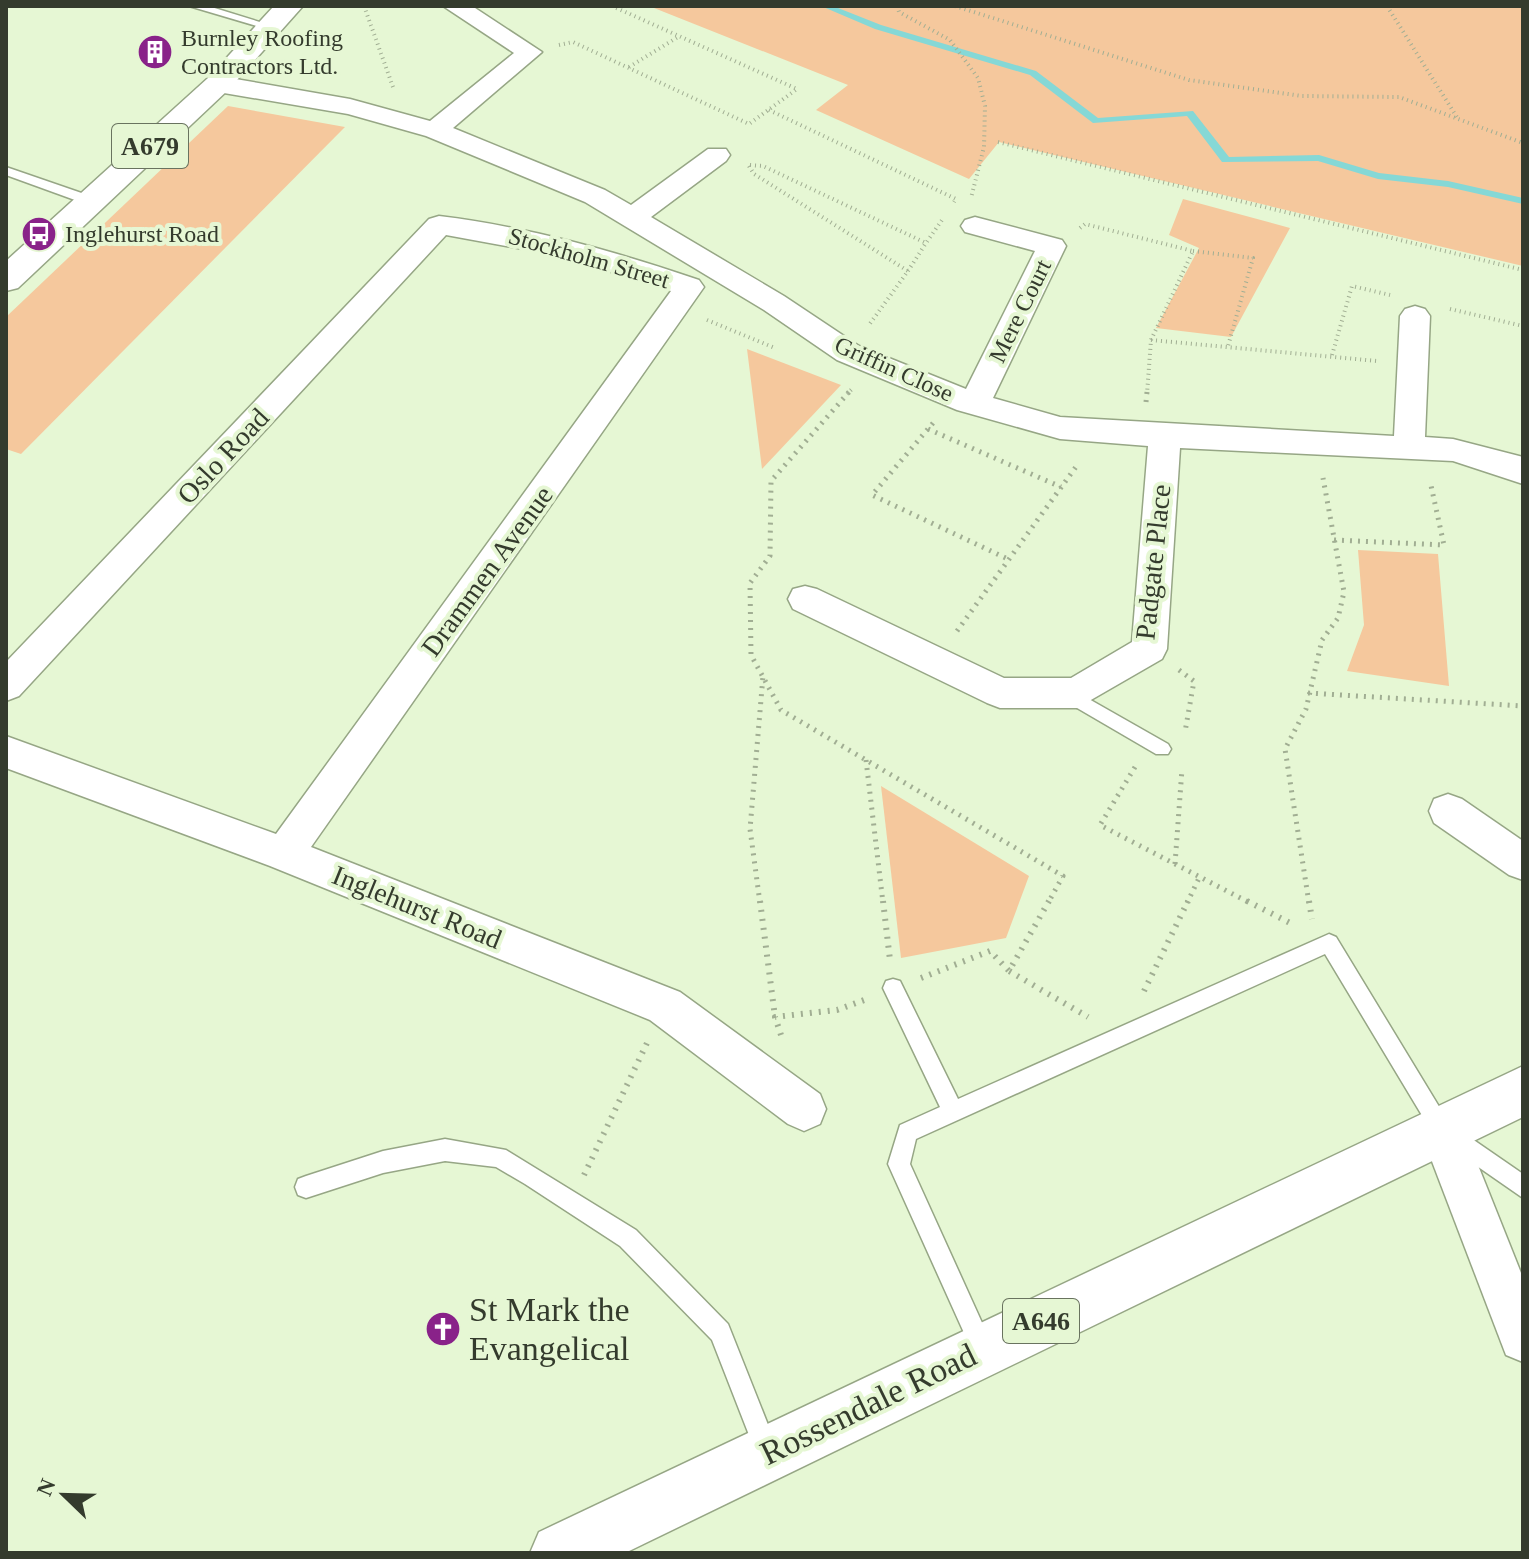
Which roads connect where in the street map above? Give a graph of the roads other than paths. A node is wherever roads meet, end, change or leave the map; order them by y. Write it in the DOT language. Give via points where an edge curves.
graph roads {
  1 [pos="195,6"];
  2 [pos="455,6"];
  3 [pos="279,16"];
  4 [pos="218,84"];
  5 [pos="443,123"];
  6 [pos="717,155"];
  7 [pos="6,171"];
  8 [pos="91,201"];
  9 [pos="632,218"];
  10 [pos="439,225"];
  11 [pos="975,226"];
  12 [pos="6,280"];
  13 [pos="683,297"];
  14 [pos="1415,316"];
  15 [pos="965,400"];
  16 [pos="1155,436"];
  17 [pos="1416,448"];
  18 [pos="1523,472"];
  19 [pos="805,599"];
  20 [pos="6,686"];
  21 [pos="1066,693"];
  22 [pos="1162,749"];
  23 [pos="6,752"];
  24 [pos="1448,811"];
  25 [pos="284,854"];
  26 [pos="1523,863"];
  27 [pos="893,988"];
  28 [pos="1523,1091"];
  29 [pos="804,1109"];
  30 [pos="953,1111"];
  31 [pos="1442,1130"];
  32 [pos="306,1187"];
  33 [pos="1523,1187"];
  34 [pos="1523,1338"];
  35 [pos="983,1349"];
  36 [pos="767,1453"];
  37 [pos="560,1553"];
  1 -- 3 [label="lane"];
  2 -- 5 [label="street" via="530,52"];
  3 -- 4 [label="main road, A679"];
  4 -- 5 [label="street, Griffin Close"];
  4 -- 8 [label="main road, A679"];
  5 -- 9 [label="street, Griffin Close"];
  6 -- 9 [label="street"];
  7 -- 8 [label="lane"];
  8 -- 12 [label="main road, A679"];
  9 -- 15 [label="street, Griffin Close" via="848,353"];
  10 -- 13 [label="street, Stockholm Street" via="565,246"];
  10 -- 20 [label="street, Oslo Road"];
  11 -- 15 [label="street, Mere Court" via="1052,246"];
  13 -- 25 [label="street, Drammen Avenue"];
  14 -- 17 [label="street"];
  15 -- 16 [label="street, Griffin Close" via="1060,428"];
  16 -- 17 [label="street, Griffin Close"];
  16 -- 21 [label="street, Padgate Place" via="1149,649 1077,693"];
  17 -- 18 [label="street, Griffin Close" via="1453,450"];
  19 -- 21 [label="street, Padgate Place" via="1000,693"];
  21 -- 22 [label="lane"];
  23 -- 25 [label="street, Inglehurst Road"];
  24 -- 26 [label="street"];
  25 -- 29 [label="street, Inglehurst Road" via="665,1006"];
  27 -- 30 [label="lane"];
  28 -- 31 [label="main road, Rossendale Road / A646"];
  30 -- 31 [label="lane" via="1329,943"];
  30 -- 35 [label="lane" via="907,1132 899,1164"];
  31 -- 33 [label="lane"];
  31 -- 34 [label="street"];
  31 -- 35 [label="main road, Rossendale Road / A646"];
  32 -- 36 [label="lane" via="383,1162 445,1150 499,1157 628,1238 720,1332"];
  35 -- 36 [label="main road, Rossendale Road / A646"];
  36 -- 37 [label="main road, Rossendale Road / A646"];
}
